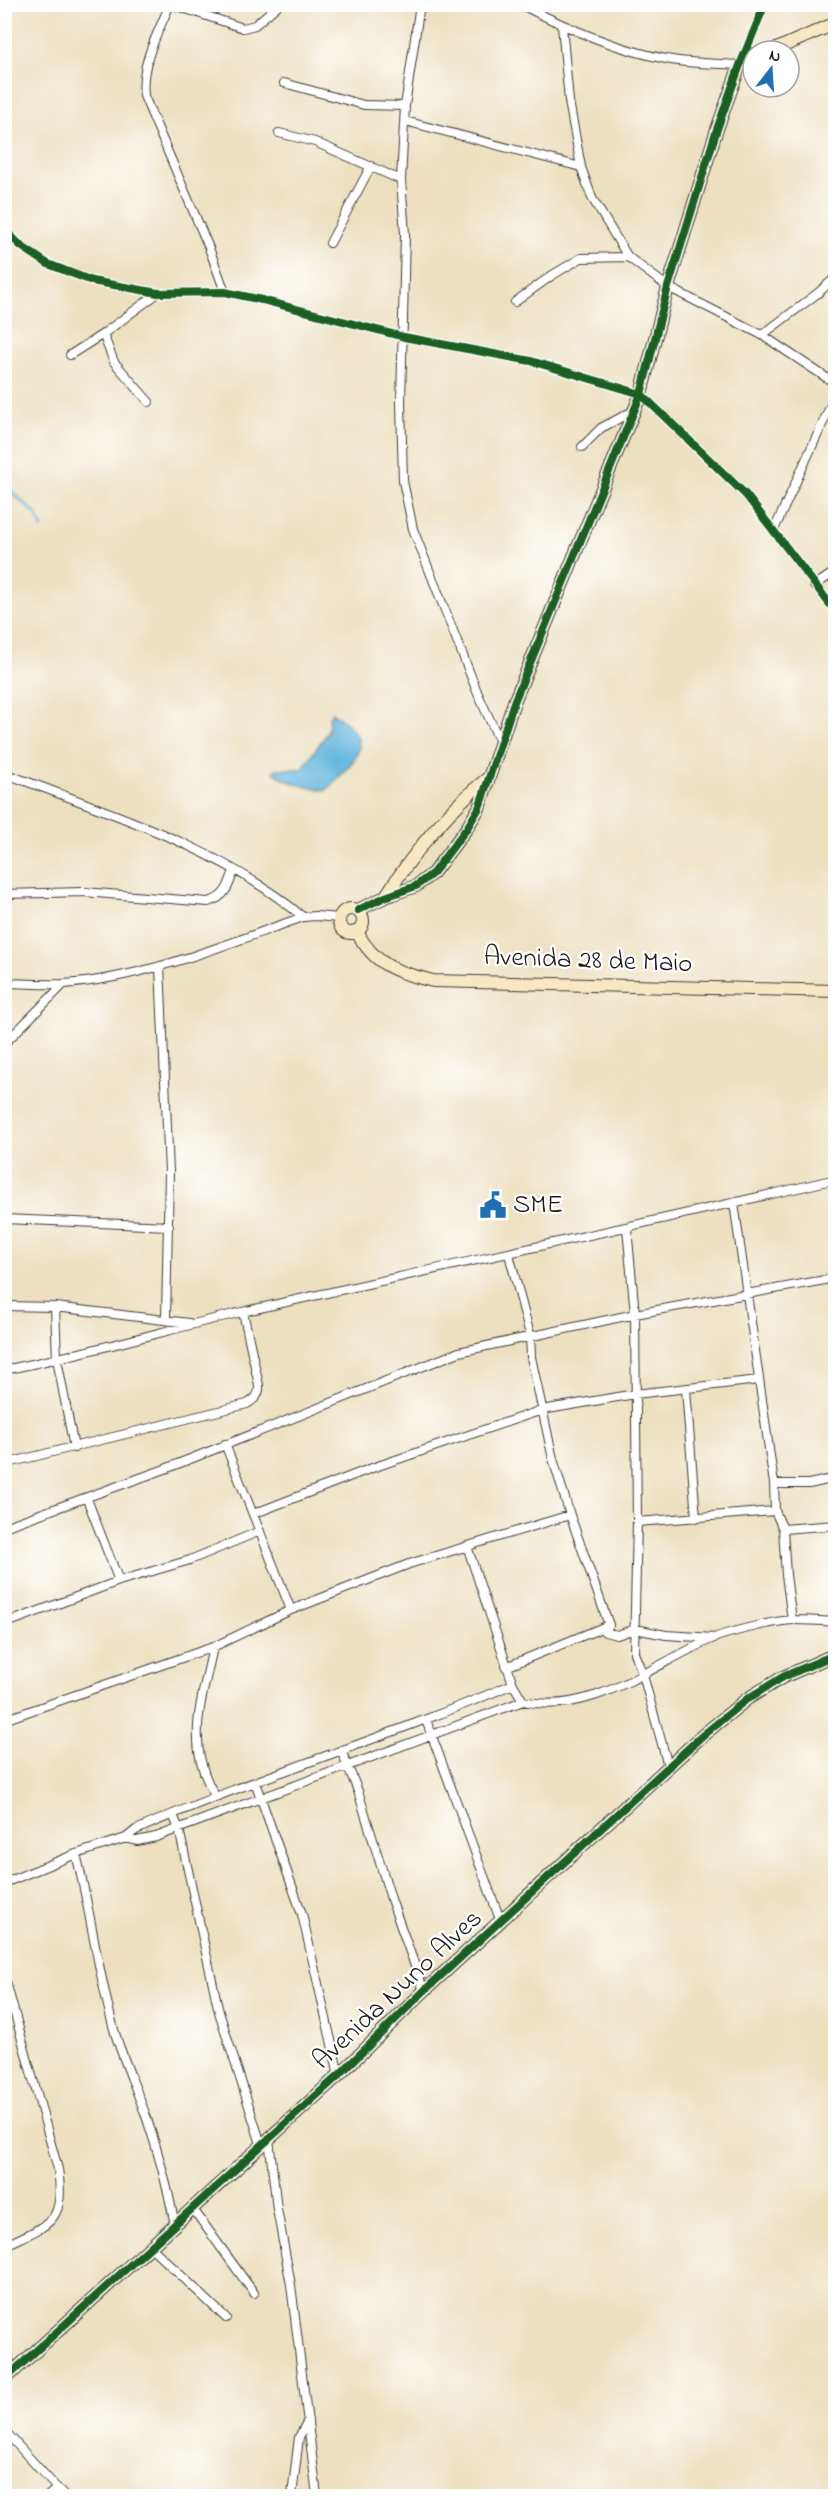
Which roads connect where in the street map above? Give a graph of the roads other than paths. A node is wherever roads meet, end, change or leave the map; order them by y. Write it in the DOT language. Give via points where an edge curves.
graph roads {
  1 [pos="170,4"];
  2 [pos="420,4"];
  3 [pos="520,4"];
  4 [pos="765,4"];
  5 [pos="278,5"];
  6 [pos="836,23"];
  7 [pos="562,26"];
  8 [pos="799,39"];
  9 [pos="740,65"];
  10 [pos="284,83"];
  11 [pos="405,106"];
  12 [pos="405,121"];
  13 [pos="279,133"];
  14 [pos="371,166"];
  15 [pos="581,167"];
  16 [pos="401,180"];
  17 [pos="4,229"];
  18 [pos="330,243"];
  19 [pos="628,257"];
  20 [pos="836,277"];
  21 [pos="668,287"];
  22 [pos="225,292"];
  23 [pos="158,293"];
  24 [pos="515,302"];
  25 [pos="104,334"];
  26 [pos="762,335"];
  27 [pos="404,337"];
  28 [pos="70,355"];
  29 [pos="836,384"];
  30 [pos="641,394"];
  31 [pos="836,394"];
  32 [pos="149,402"];
  33 [pos="635,411"];
  34 [pos="582,447"];
  35 [pos="774,530"];
  36 [pos="836,571"];
  37 [pos="814,586"];
  38 [pos="836,612"];
  39 [pos="500,742"];
  40 [pos="4,773"];
  41 [pos="488,778"];
  42 [pos="234,870"];
  43 [pos="4,894"];
  44 [pos="385,897"];
  45 [pos="358,910"];
  46 [pos="303,917"];
  47 [pos="339,918"];
  48 [pos="357,932"];
  49 [pos="160,966"];
  50 [pos="4,983"];
  51 [pos="64,984"];
  52 [pos="836,991"];
  53 [pos="4,1044"];
  54 [pos="836,1179"];
  55 [pos="734,1203"];
  56 [pos="4,1220"];
  57 [pos="169,1226"];
  58 [pos="627,1228"];
  59 [pos="509,1254"];
  60 [pos="836,1278"];
  61 [pos="749,1293"];
  62 [pos="4,1306"];
  63 [pos="55,1307"];
  64 [pos="243,1312"];
  65 [pos="635,1314"];
  66 [pos="166,1320"];
  67 [pos="194,1324"];
  68 [pos="530,1335"];
  69 [pos="57,1359"];
  70 [pos="4,1370"];
  71 [pos="759,1380"];
  72 [pos="686,1389"];
  73 [pos="635,1394"];
  74 [pos="542,1410"];
  75 [pos="225,1444"];
  76 [pos="74,1448"];
  77 [pos="4,1464"];
  78 [pos="836,1478"];
  79 [pos="774,1484"];
  80 [pos="87,1499"];
  81 [pos="774,1511"];
  82 [pos="253,1514"];
  83 [pos="570,1515"];
  84 [pos="696,1518"];
  85 [pos="637,1522"];
  86 [pos="836,1526"];
  87 [pos="4,1527"];
  88 [pos="783,1529"];
  89 [pos="260,1531"];
  90 [pos="467,1546"];
  91 [pos="119,1581"];
  92 [pos="291,1610"];
  93 [pos="792,1620"];
  94 [pos="836,1622"];
  95 [pos="4,1624"];
  96 [pos="609,1625"];
  97 [pos="635,1629"];
  98 [pos="714,1638"];
  99 [pos="213,1647"];
  100 [pos="836,1654"];
  101 [pos="506,1667"];
  102 [pos="643,1676"];
  103 [pos="513,1684"];
  104 [pos="523,1701"];
  105 [pos="4,1720"];
  106 [pos="426,1720"];
  107 [pos="430,1736"];
  108 [pos="341,1750"];
  109 [pos="348,1766"];
  110 [pos="668,1766"];
  111 [pos="255,1782"];
  112 [pos="215,1796"];
  113 [pos="261,1798"];
  114 [pos="173,1815"];
  115 [pos="179,1829"];
  116 [pos="126,1838"];
  117 [pos="76,1854"];
  118 [pos="4,1883"];
  119 [pos="501,1922"];
  120 [pos="6,1982"];
  121 [pos="424,1991"];
  122 [pos="339,2074"];
  123 [pos="265,2141"];
  124 [pos="193,2209"];
  125 [pos="175,2225"];
  126 [pos="4,2246"];
  127 [pos="151,2247"];
  128 [pos="254,2293"];
  129 [pos="226,2318"];
  130 [pos="4,2335"];
  131 [pos="8,2377"];
  132 [pos="308,2420"];
  133 [pos="4,2430"];
  134 [pos="56,2489"];
  135 [pos="48,2496"];
  136 [pos="64,2496"];
  137 [pos="292,2496"];
  138 [pos="317,2496"];
  1 -- 5 [label="street" via="243,28 255,25"];
  1 -- 22 [label="street" via="144,70 144,96"];
  2 -- 11 [label="street"];
  3 -- 7 [label="street"];
  4 -- 9 [label="street"];
  6 -- 8 [label="street"];
  7 -- 9 [label="street" via="667,59"];
  7 -- 15 [label="street" via="569,101"];
  9 -- 21 [label="street"];
  10 -- 11 [label="street" via="364,105"];
  11 -- 12 [label="street"];
  12 -- 15 [label="street"];
  12 -- 16 [label="street"];
  13 -- 14 [label="street" via="315,142"];
  14 -- 16 [label="street"];
  14 -- 18 [label="street"];
  15 -- 19 [label="street" via="592,198"];
  16 -- 27 [label="street"];
  17 -- 23 [label="street" via="48,264 92,281"];
  19 -- 21 [label="street"];
  19 -- 24 [label="street" via="581,258"];
  20 -- 26 [label="street"];
  21 -- 26 [label="street"];
  21 -- 30 [label="street"];
  22 -- 23 [label="street"];
  22 -- 27 [label="street"];
  23 -- 25 [label="street"];
  25 -- 28 [label="street"];
  25 -- 32 [label="street" via="114,362"];
  26 -- 29 [label="street"];
  27 -- 30 [label="street" via="531,361"];
  27 -- 39 [label="street" via="404,481 413,530"];
  30 -- 33 [label="street"];
  30 -- 35 [label="street" via="746,495"];
  31 -- 35 [label="street"];
  33 -- 34 [label="street" via="601,428"];
  33 -- 39 [label="street"];
  35 -- 37 [label="street"];
  36 -- 37 [label="street"];
  37 -- 38 [label="street"];
  39 -- 41 [label="street"];
  40 -- 42 [label="street" via="151,830"];
  41 -- 44 [label="street" via="448,813"];
  41 -- 44 [label="street" via="479,808 433,873 416,886"];
  42 -- 43 [label="street" via="226,892 218,900 208,902 84,892"];
  42 -- 46 [label="street"];
  44 -- 45 [label="street"];
  45 -- 47 [label="street" via="347,909"];
  45 -- 48 [label="street" via="364,919"];
  46 -- 47 [label="street"];
  46 -- 49 [label="street"];
  47 -- 48 [label="street" via="342,928"];
  48 -- 52 [label="street, Avenida 28 de Maio" via="385,966 433,981"];
  49 -- 51 [label="street"];
  49 -- 57 [label="street"];
  50 -- 51 [label="street"];
  51 -- 53 [label="street"];
  54 -- 55 [label="street"];
  55 -- 58 [label="street"];
  55 -- 61 [label="street"];
  56 -- 57 [label="street"];
  57 -- 66 [label="street"];
  58 -- 59 [label="street"];
  58 -- 65 [label="street"];
  59 -- 64 [label="street"];
  59 -- 68 [label="street"];
  60 -- 61 [label="street"];
  61 -- 65 [label="street"];
  61 -- 71 [label="street"];
  62 -- 63 [label="street"];
  63 -- 66 [label="street"];
  63 -- 69 [label="street"];
  64 -- 67 [label="street"];
  64 -- 76 [label="street" via="259,1385 253,1400"];
  65 -- 68 [label="street"];
  65 -- 73 [label="street"];
  66 -- 67 [label="street"];
  67 -- 69 [label="street"];
  68 -- 74 [label="street"];
  68 -- 75 [label="street" via="459,1352"];
  69 -- 70 [label="street"];
  69 -- 76 [label="street"];
  71 -- 72 [label="street"];
  71 -- 79 [label="street"];
  72 -- 73 [label="street"];
  72 -- 84 [label="street"];
  73 -- 74 [label="street"];
  73 -- 85 [label="street"];
  74 -- 82 [label="street"];
  74 -- 83 [label="street"];
  75 -- 80 [label="street"];
  75 -- 82 [label="street"];
  76 -- 77 [label="street"];
  78 -- 79 [label="street" via="809,1484"];
  79 -- 81 [label="street"];
  80 -- 87 [label="street"];
  80 -- 91 [label="street"];
  81 -- 84 [label="street"];
  81 -- 88 [label="street"];
  82 -- 89 [label="street"];
  83 -- 90 [label="street"];
  83 -- 96 [label="street"];
  84 -- 85 [label="street"];
  85 -- 97 [label="street"];
  86 -- 88 [label="street"];
  88 -- 93 [label="street"];
  89 -- 91 [label="street" via="190,1560"];
  89 -- 92 [label="street"];
  90 -- 92 [label="street"];
  90 -- 101 [label="street"];
  91 -- 95 [label="street"];
  92 -- 99 [label="street"];
  93 -- 94 [label="street"];
  93 -- 98 [label="street"];
  96 -- 97 [label="street" via="605,1632 610,1634"];
  96 -- 101 [label="street"];
  97 -- 98 [label="street"];
  97 -- 102 [label="street" via="634,1653"];
  98 -- 102 [label="street"];
  99 -- 105 [label="street"];
  99 -- 112 [label="street" via="196,1738 200,1762"];
  100 -- 110 [label="street, Avenida Nuno Alves" via="783,1677 747,1699"];
  101 -- 103 [label="street"];
  102 -- 104 [label="street" via="555,1705"];
  102 -- 110 [label="street"];
  103 -- 104 [label="street"];
  103 -- 106 [label="street"];
  104 -- 107 [label="street"];
  106 -- 107 [label="street"];
  106 -- 108 [label="street"];
  107 -- 109 [label="street"];
  107 -- 119 [label="street"];
  108 -- 109 [label="street"];
  108 -- 111 [label="street"];
  109 -- 113 [label="street"];
  109 -- 121 [label="street"];
  110 -- 119 [label="street, Avenida Nuno Alves"];
  111 -- 112 [label="street"];
  111 -- 113 [label="street"];
  112 -- 114 [label="street"];
  113 -- 115 [label="street"];
  113 -- 122 [label="street" via="302,1914"];
  114 -- 115 [label="street"];
  114 -- 116 [label="street"];
  115 -- 116 [label="street" via="137,1841"];
  115 -- 123 [label="street" via="219,2012"];
  116 -- 117 [label="street"];
  117 -- 118 [label="street"];
  117 -- 125 [label="street" via="108,2006 156,2144"];
  119 -- 121 [label="street, Avenida Nuno Alves"];
  120 -- 126 [label="street" via="61,2191 56,2217"];
  121 -- 122 [label="street, Avenida Nuno Alves"];
  122 -- 123 [label="street, Avenida Nuno Alves"];
  123 -- 124 [label="street, Avenida Nuno Alves"];
  123 -- 132 [label="street"];
  124 -- 125 [label="street, Avenida Nuno Alves"];
  124 -- 128 [label="street"];
  125 -- 127 [label="street, Avenida Nuno Alves"];
  127 -- 129 [label="street"];
  127 -- 131 [label="street, Avenida Nuno Alves"];
  130 -- 131 [label="street"];
  132 -- 137 [label="street" via="297,2447"];
  132 -- 138 [label="street"];
  133 -- 134 [label="street"];
  134 -- 135 [label="street"];
  134 -- 136 [label="street"];
}
